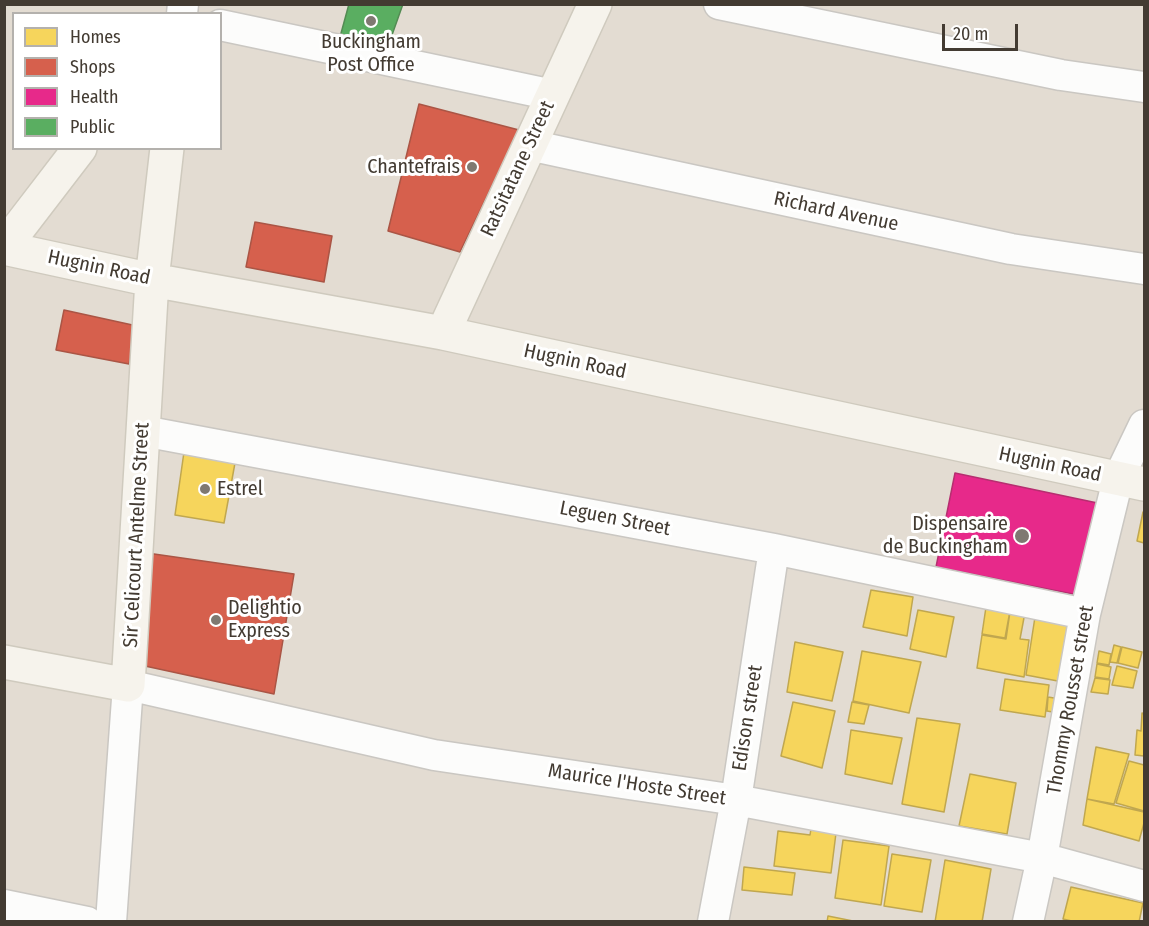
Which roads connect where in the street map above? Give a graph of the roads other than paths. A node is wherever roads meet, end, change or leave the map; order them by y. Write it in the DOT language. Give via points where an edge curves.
graph roads {
  1 [pos="595,4"];
  2 [pos="719,4"];
  3 [pos="222,25"];
  4 [pos="1144,87"];
  5 [pos="553,94"];
  6 [pos="530,145"];
  7 [pos="78,150"];
  8 [pos="167,150"];
  9 [pos="4,248"];
  10 [pos="1144,268"];
  11 [pos="152,280"];
  12 [pos="442,333"];
  13 [pos="1144,425"];
  14 [pos="143,431"];
  15 [pos="1131,482"];
  16 [pos="774,549"];
  17 [pos="1085,614"];
  18 [pos="4,662"];
  19 [pos="128,686"];
  20 [pos="736,800"];
  21 [pos="1042,858"];
  22 [pos="1144,886"];
  23 [pos="4,905"];
  24 [pos="87,921"];
  25 [pos="111,921"];
  26 [pos="713,921"];
  27 [pos="1028,921"];
  1 -- 5 [label="main road, Ratsitatane Street"];
  2 -- 4 [label="street" via="1061,75"];
  3 -- 5 [label="street"];
  5 -- 6 [label="main road, Ratsitatane Street"];
  6 -- 10 [label="street, Richard Avenue" via="1011,249"];
  6 -- 12 [label="main road, Ratsitatane Street"];
  7 -- 9 [label="main road"];
  8 -- 11 [label="main road, Sir Celicourt Antelme Street"];
  9 -- 11 [label="main road, Hugnin Road"];
  11 -- 12 [label="main road, Hugnin Road"];
  11 -- 14 [label="main road, Sir Celicourt Antelme Street"];
  12 -- 15 [label="main road, Hugnin Road"];
  13 -- 15 [label="street, Thommy Rousset street"];
  14 -- 16 [label="street, Leguen Street"];
  14 -- 19 [label="main road, Sir Celicourt Antelme Street"];
  15 -- 17 [label="street, Thommy Rousset street"];
  16 -- 17 [label="street, Leguen Street"];
  16 -- 20 [label="street, Edison street"];
  17 -- 21 [label="street, Thommy Rousset street"];
  18 -- 19 [label="main road"];
  19 -- 20 [label="street, Maurice I'Hoste Street" via="434,754"];
  19 -- 25 [label="street, Sir Celicourt Antelme Street"];
  20 -- 21 [label="street, Maurice I'Hoste Street"];
  20 -- 26 [label="street, Edison street"];
  21 -- 22 [label="street, Maurice I'Hoste Street"];
  21 -- 27 [label="street, Thommy Rousset street"];
  23 -- 24 [label="street"];
}
